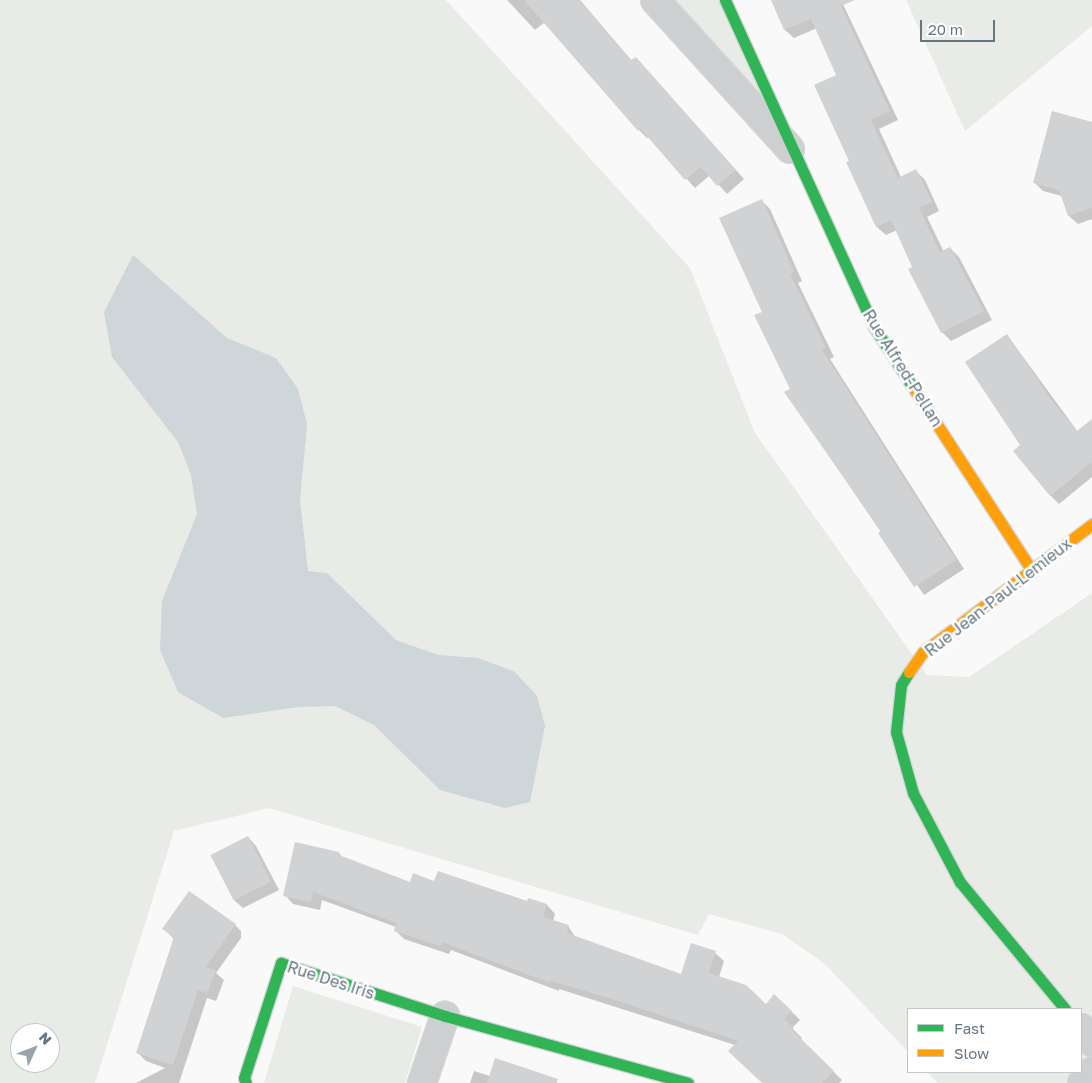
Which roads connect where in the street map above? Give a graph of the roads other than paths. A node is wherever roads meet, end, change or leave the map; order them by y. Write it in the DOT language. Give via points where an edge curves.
graph roads {
  1 [pos="656,0"];
  2 [pos="725,0"];
  3 [pos="794,153"];
  4 [pos="1092,524"];
  5 [pos="1032,571"];
  6 [pos="1064,1008"];
  7 [pos="445,1016"];
  8 [pos="1082,1029"];
  9 [pos="1092,1042"];
  10 [pos="1092,1072"];
  11 [pos="246,1083"];
  12 [pos="422,1083"];
  13 [pos="688,1083"];
  14 [pos="1082,1083"];
  1 -- 3 [label="street, Rue Alfred-Pellan"];
  2 -- 3 [label="street, Rue Alfred-Pellan"];
  3 -- 5 [label="street, Rue Alfred-Pellan" via="874,327"];
  4 -- 5 [label="street, Rue Jean-Paul-Lemieux"];
  5 -- 6 [label="street, Rue Jean-Paul-Lemieux" via="923,652 901,686 896,732 913,793 960,882"];
  7 -- 11 [label="street, Rue Des Iris" via="281,963 244,1078"];
  7 -- 12 [label="street"];
  7 -- 13 [label="street, Rue Des Iris"];
  8 -- 9 [label="street"];
  10 -- 14 [label="street"];
}
